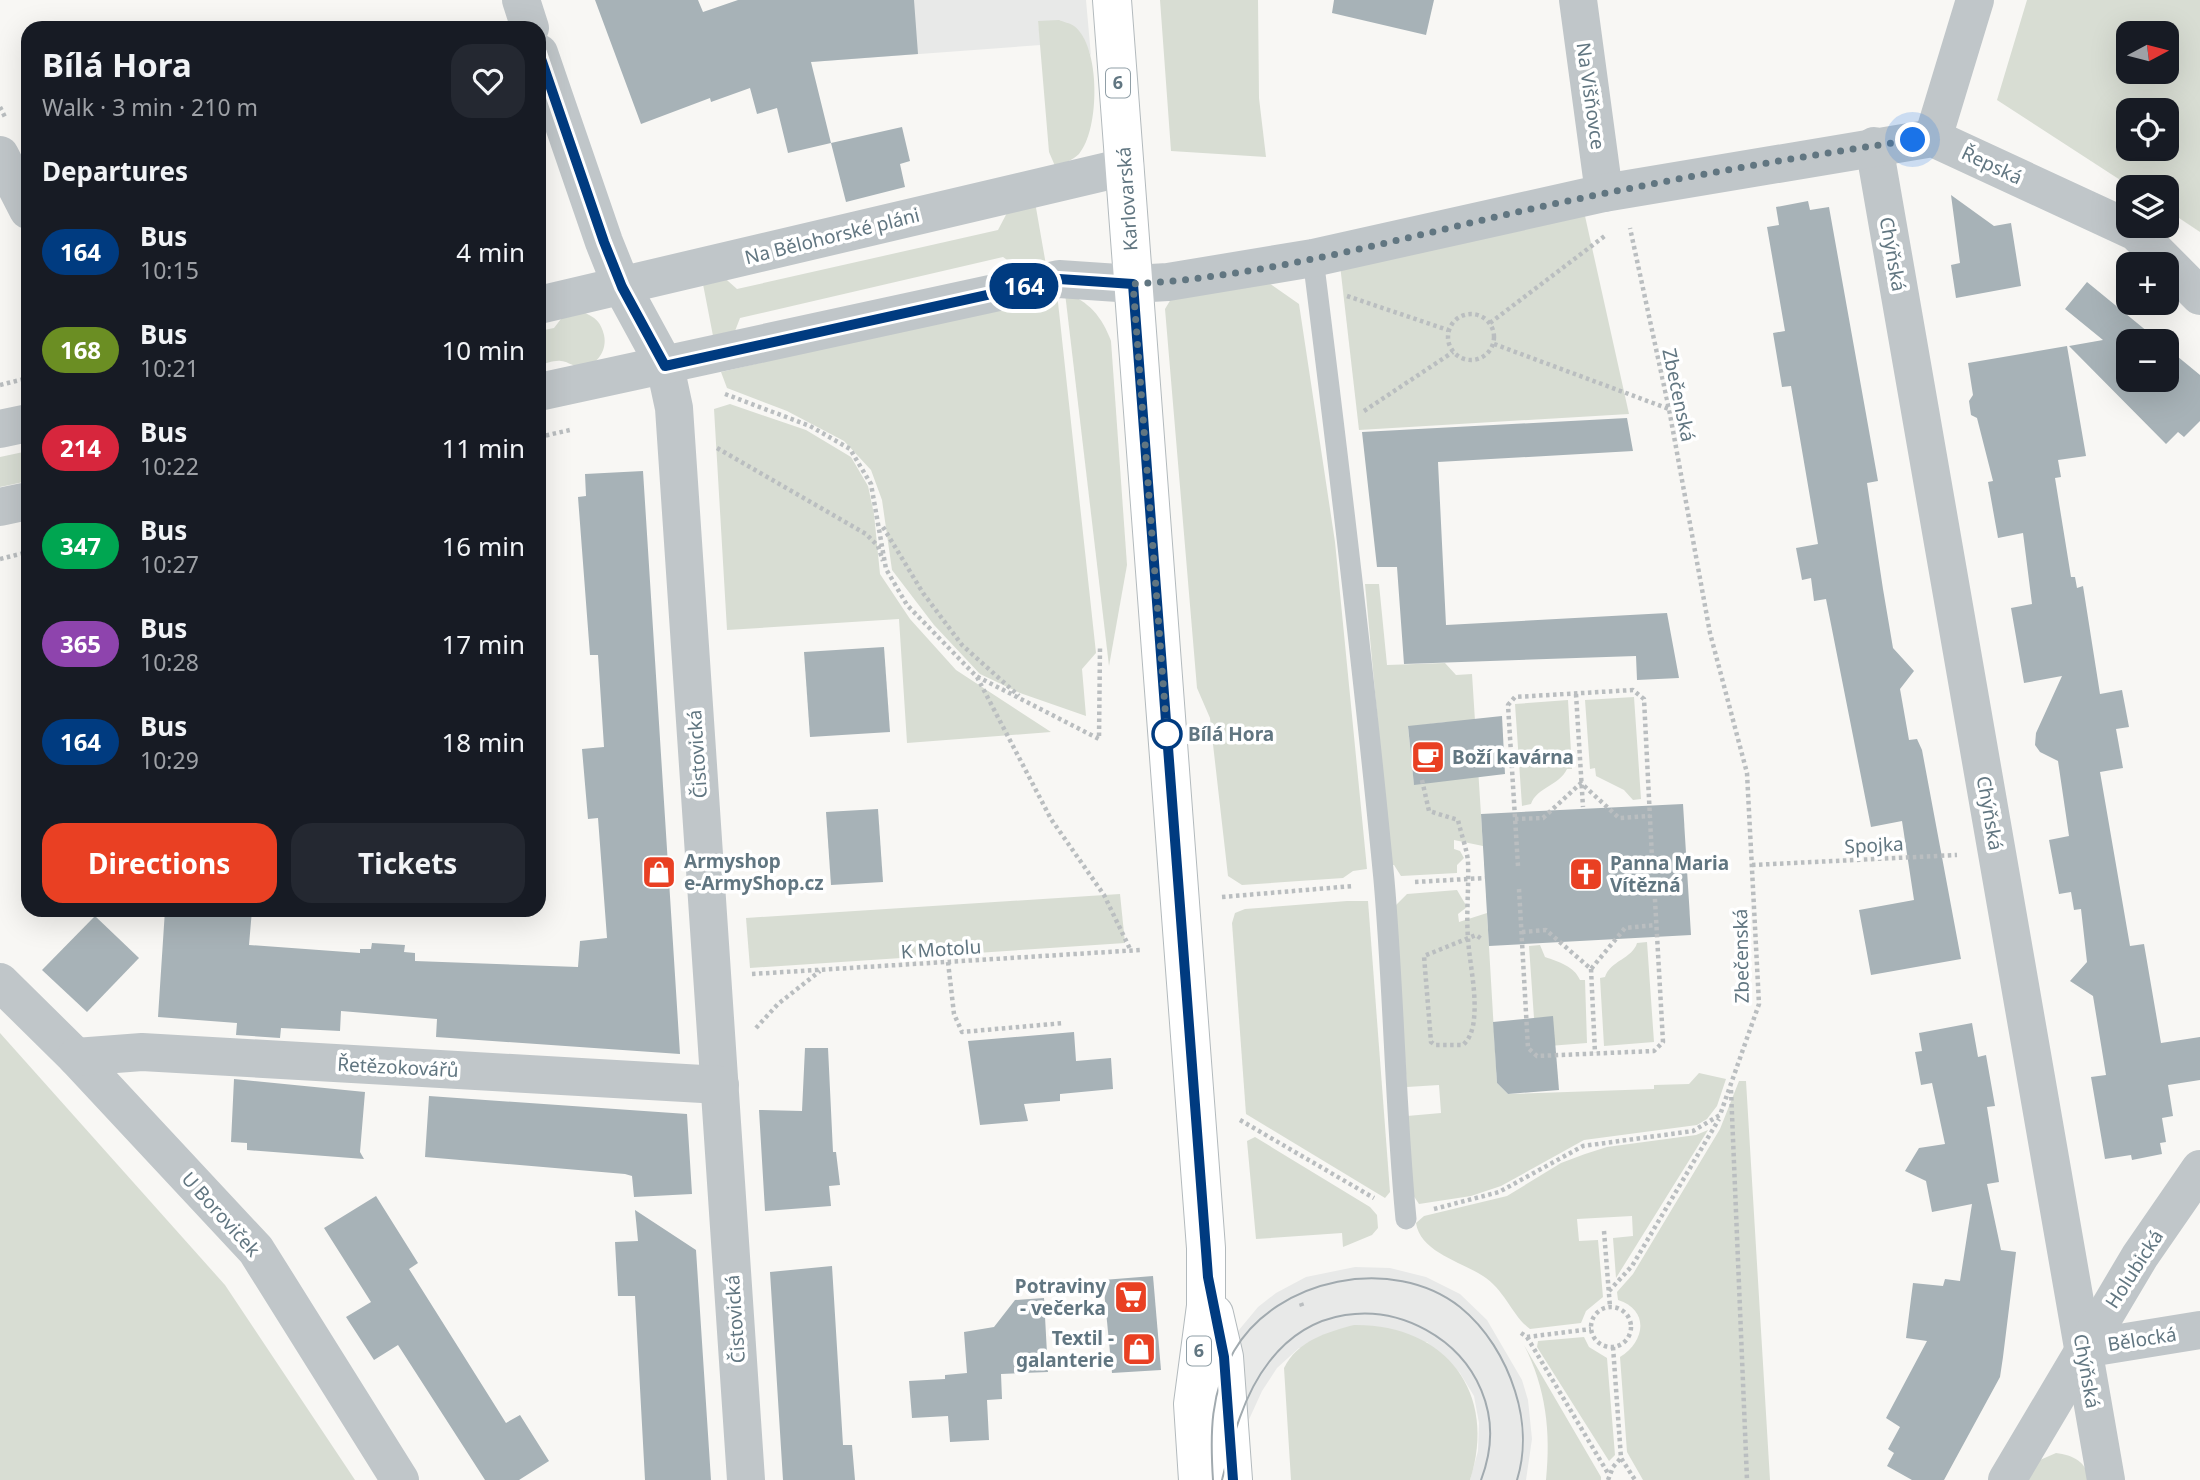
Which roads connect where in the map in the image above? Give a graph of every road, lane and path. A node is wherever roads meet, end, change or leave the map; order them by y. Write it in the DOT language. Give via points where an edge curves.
graph roads {
  1 [pos="521,0"];
  2 [pos="1112,0"];
  3 [pos="1578,0"];
  4 [pos="1975,0"];
  5 [pos="528,21"];
  6 [pos="546,73"];
  7 [pos="1933,138"];
  8 [pos="1874,146"];
  9 [pos="0,155"];
  10 [pos="1125,167"];
  11 [pos="1616,191"];
  12 [pos="21,196"];
  13 [pos="1577,257"];
  14 [pos="1315,272"];
  15 [pos="1133,284"];
  16 [pos="622,287"];
  17 [pos="2200,296"];
  18 [pos="546,303"];
  19 [pos="1490,323"];
  20 [pos="1448,330"];
  21 [pos="1493,344"];
  22 [pos="1453,352"];
  23 [pos="665,366"];
  24 [pos="21,380"];
  25 [pos="0,384"];
  26 [pos="546,391"];
  27 [pos="721,393"];
  28 [pos="1669,409"];
  29 [pos="21,424"];
  30 [pos="576,428"];
  31 [pos="0,429"];
  32 [pos="1336,429"];
  33 [pos="546,435"];
  34 [pos="708,442"];
  35 [pos="21,502"];
  36 [pos="0,507"];
  37 [pos="880,523"];
  38 [pos="21,554"];
  39 [pos="0,559"];
  40 [pos="886,569"];
  41 [pos="1100,647"];
  42 [pos="976,676"];
  43 [pos="1576,694"];
  44 [pos="1023,701"];
  45 [pos="1422,780"];
  46 [pos="1581,783"];
  47 [pos="1583,807"];
  48 [pos="1650,816"];
  49 [pos="1515,819"];
  50 [pos="1997,853"];
  51 [pos="1652,858"];
  52 [pos="1752,865"];
  53 [pos="1518,866"];
  54 [pos="1654,882"];
  55 [pos="1519,889"];
  56 [pos="1656,925"];
  57 [pos="1522,932"];
  58 [pos="1468,938"];
  59 [pos="1483,940"];
  60 [pos="1131,950"];
  61 [pos="1140,950"];
  62 [pos="948,962"];
  63 [pos="1591,969"];
  64 [pos="821,971"];
  65 [pos="745,975"];
  66 [pos="0,982"];
  67 [pos="1064,1023"];
  68 [pos="755,1030"];
  69 [pos="1595,1053"];
  70 [pos="76,1057"];
  71 [pos="720,1085"];
  72 [pos="1731,1086"];
  73 [pos="1720,1115"];
  74 [pos="1240,1120"];
  75 [pos="2200,1169"];
  76 [pos="1406,1219"];
  77 [pos="1604,1231"];
  78 [pos="1208,1277"];
  79 [pos="1609,1291"];
  80 [pos="1610,1307"];
  81 [pos="1591,1329"];
  82 [pos="2200,1330"];
  83 [pos="1521,1333"];
  84 [pos="1527,1336"];
  85 [pos="1613,1347"];
  86 [pos="2083,1349"];
  87 [pos="1622,1458"];
  88 [pos="1609,1477"];
  89 [pos="400,1480"];
  90 [pos="746,1480"];
  91 [pos="1198,1480"];
  92 [pos="1233,1480"];
  93 [pos="1635,1480"];
  94 [pos="1747,1480"];
  95 [pos="2007,1480"];
  96 [pos="2106,1480"];
  1 -- 5 [label="street"];
  2 -- 10 [label="main road, Karlovarská / 6"];
  3 -- 11 [label="street, Na Višňovce"];
  4 -- 7 [label="street"];
  6 -- 16 [label="street, Čistovická"];
  7 -- 8 [label="street"];
  7 -- 17 [label="street, Řepská" via="2136,232"];
  8 -- 11 [label="street"];
  8 -- 50 [label="street, Chýňská"];
  9 -- 12 [label="street"];
  10 -- 15 [label="main road, Karlovarská / 6"];
  10 -- 16 [label="street, Na Bělohorské pláni"];
  11 -- 14 [label="street"];
  11 -- 28 [label="path, Zbečenská" via="1627,215"];
  13 -- 19 [label="path"];
  14 -- 15 [label="street"];
  14 -- 20 [label="path"];
  14 -- 32 [label="lane"];
  15 -- 23 [label="street" via="1059,279"];
  15 -- 78 [label="main road, Karlovarská / 6"];
  16 -- 18 [label="street, Na Bělohorské pláni"];
  16 -- 23 [label="street, Čistovická"];
  19 -- 20 [label="path" via="1480,315 1465,314"];
  19 -- 21 [label="path"];
  20 -- 22 [label="path"];
  21 -- 22 [label="path" via="1487,355 1472,361"];
  21 -- 28 [label="path"];
  22 -- 32 [label="path"];
  23 -- 26 [label="street"];
  23 -- 71 [label="street, Čistovická" via="674,408"];
  24 -- 25 [label="path"];
  27 -- 37 [label="path" via="810,426 850,449 872,484"];
  28 -- 52 [label="path, Zbečenská" via="1710,633 1747,773"];
  29 -- 31 [label="street"];
  30 -- 33 [label="path"];
  32 -- 76 [label="lane" via="1384,883"];
  34 -- 40 [label="path" via="866,534 878,546"];
  35 -- 36 [label="street"];
  37 -- 40 [label="path"];
  37 -- 44 [label="path" via="962,645"];
  38 -- 39 [label="path"];
  40 -- 42 [label="path" via="907,605"];
  41 -- 44 [label="path" via="1099,739"];
  42 -- 44 [label="path"];
  42 -- 60 [label="path" via="1052,818 1104,895"];
  43 -- 46 [label="path"];
  43 -- 48 [label="path" via="1633,690 1644,699"];
  43 -- 49 [label="path" via="1515,697 1508,705"];
  45 -- 58 [label="path" via="1429,811 1458,820 1468,859"];
  46 -- 47 [label="path"];
  46 -- 48 [label="path" via="1619,818"];
  46 -- 49 [label="path" via="1543,818"];
  48 -- 51 [label="path"];
  49 -- 53 [label="path"];
  50 -- 52 [label="path, Spojka"];
  50 -- 86 [label="street, Chýňská"];
  52 -- 72 [label="path, Zbečenská" via="1759,1004"];
  54 -- 56 [label="path"];
  55 -- 57 [label="path"];
  56 -- 63 [label="path" via="1625,928"];
  56 -- 69 [label="path" via="1663,1042 1654,1051"];
  57 -- 63 [label="path" via="1546,930"];
  57 -- 69 [label="path" via="1528,1048 1537,1056"];
  58 -- 58 [label="path" via="1424,956 1431,1042 1435,1045 1463,1045 1470,1039 1474,1010"];
  58 -- 59 [label="path" via="1480,936"];
  60 -- 61 [label="path, K Motolu"];
  60 -- 62 [label="path, K Motolu"];
  62 -- 64 [label="path, K Motolu"];
  62 -- 67 [label="path" via="954,1014 962,1032"];
  63 -- 69 [label="path"];
  64 -- 65 [label="path, K Motolu"];
  64 -- 68 [label="path" via="778,1003"];
  66 -- 70 [label="street, U Boroviček"];
  70 -- 71 [label="street, Řetězokovářů" via="142,1052"];
  70 -- 89 [label="street, U Boroviček" via="256,1250"];
  71 -- 90 [label="street, Čistovická"];
  72 -- 73 [label="path, Zbečenská"];
  72 -- 94 [label="path"];
  73 -- 76 [label="path" via="1693,1131 1583,1146 1499,1192 1414,1213"];
  73 -- 79 [label="path, Zbečenská" via="1632,1266"];
  74 -- 76 [label="path"];
  75 -- 86 [label="street, Holubická"];
  77 -- 79 [label="path"];
  78 -- 91 [label="main road, Karlovarská / 6" via="1193,1404"];
  78 -- 92 [label="main road, Karlovarská / 6" via="1224,1357"];
  79 -- 80 [label="path"];
  80 -- 81 [label="path" via="1594,1315"];
  80 -- 85 [label="path" via="1625,1312 1631,1324 1625,1342"];
  81 -- 84 [label="path"];
  81 -- 85 [label="path" via="1595,1340"];
  82 -- 86 [label="street, Bělocká"];
  83 -- 84 [label="path"];
  84 -- 88 [label="path"];
  85 -- 87 [label="path"];
  86 -- 95 [label="street, Holubická"];
  86 -- 96 [label="street, Chýňská"];
  87 -- 88 [label="path"];
  87 -- 93 [label="path"];
}
